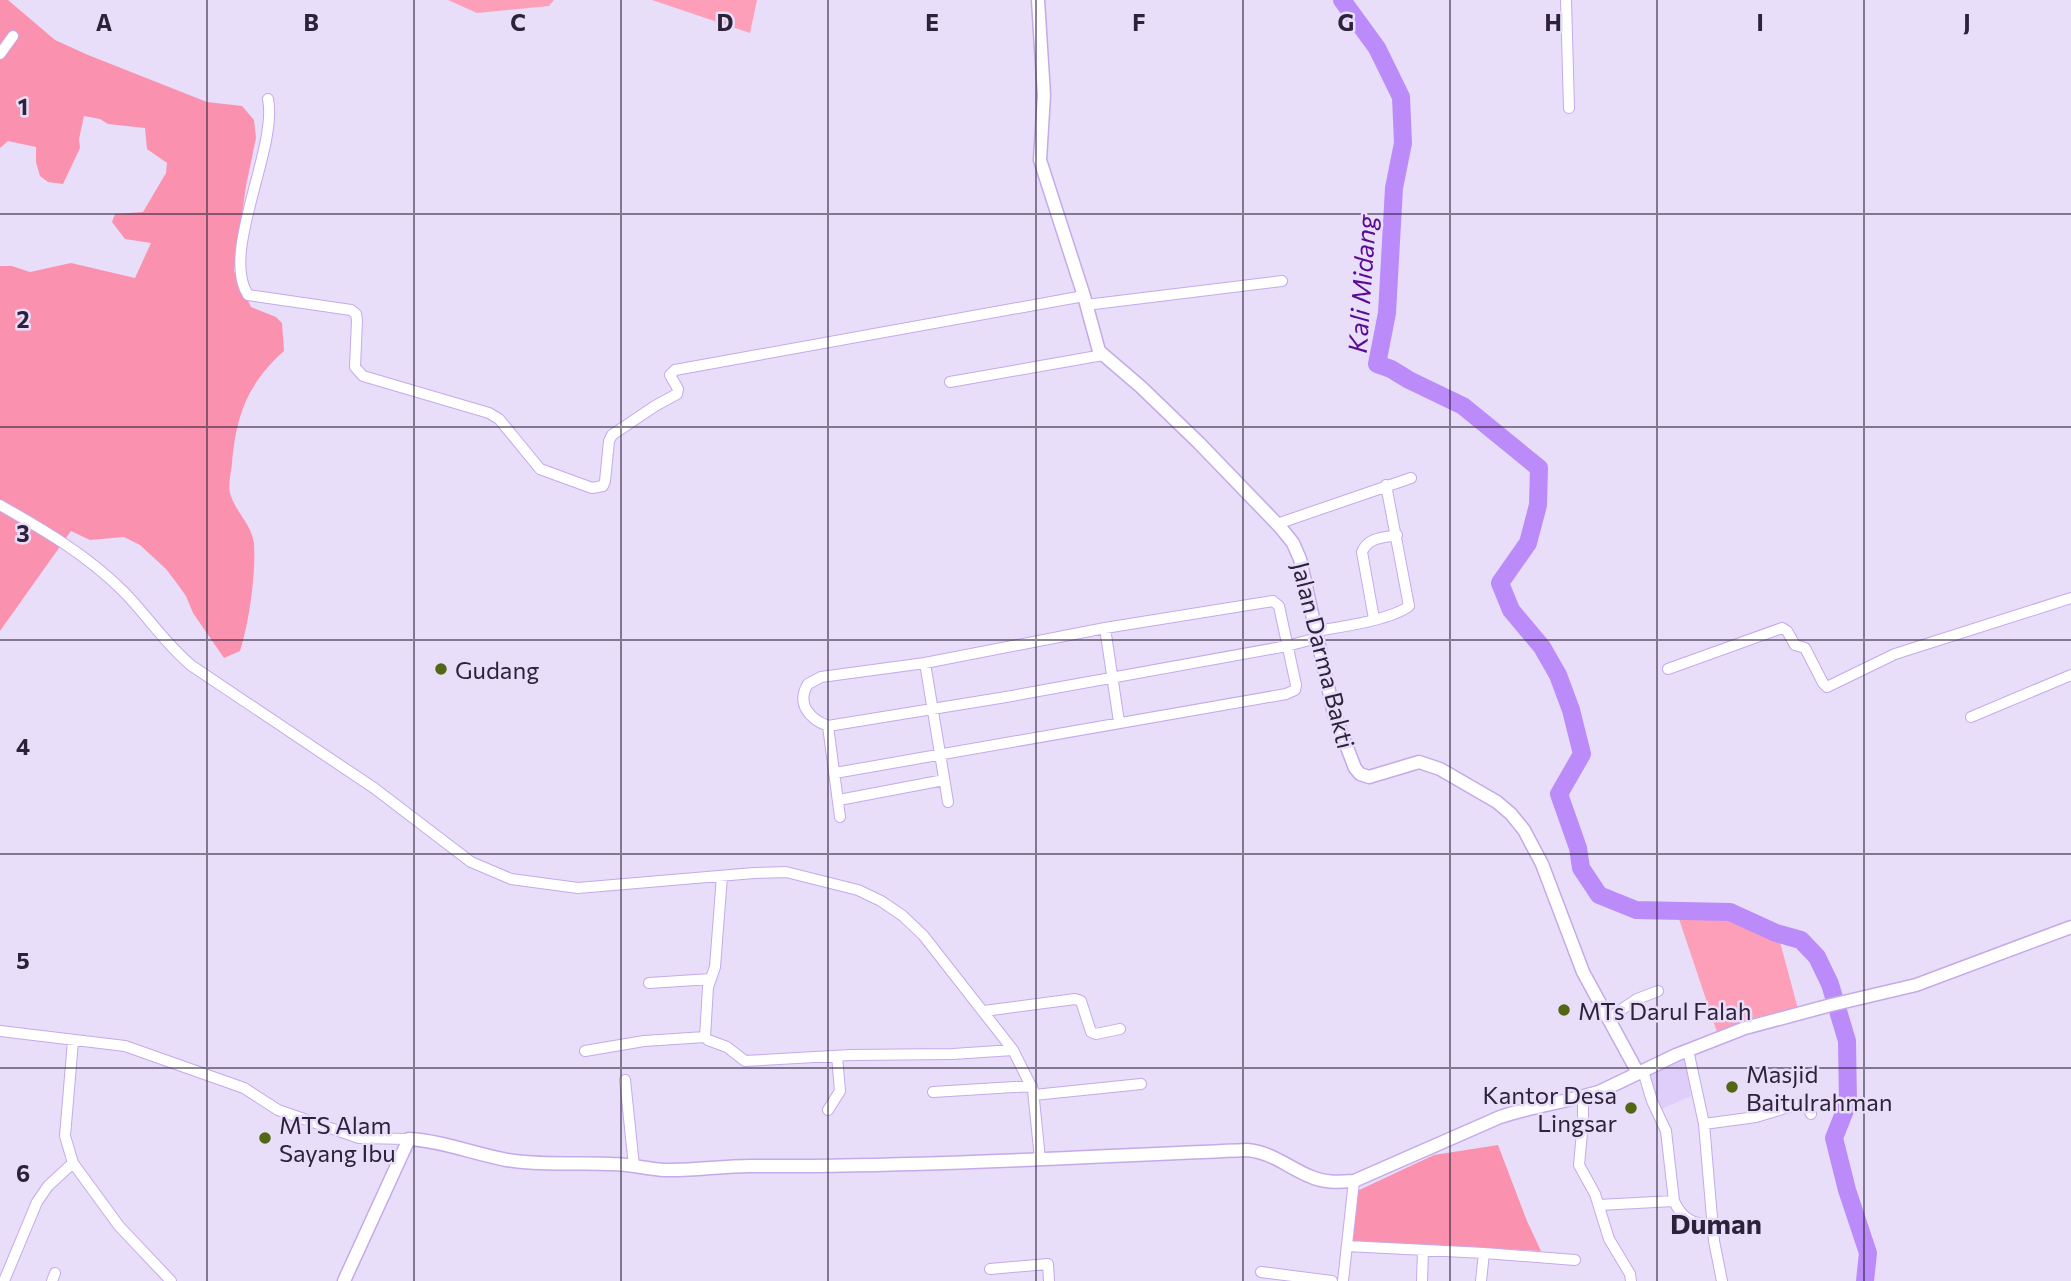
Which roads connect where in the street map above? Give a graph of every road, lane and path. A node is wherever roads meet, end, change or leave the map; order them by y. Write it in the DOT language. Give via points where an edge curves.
graph roads {
  1 [pos="1038,0"];
  2 [pos="1566,0"];
  3 [pos="13,36"];
  4 [pos="0,54"];
  5 [pos="268,99"];
  6 [pos="1569,108"];
  7 [pos="1282,281"];
  8 [pos="1085,300"];
  9 [pos="1103,355"];
  10 [pos="950,382"];
  11 [pos="1411,478"];
  12 [pos="1386,485"];
  13 [pos="0,505"];
  14 [pos="1277,524"];
  15 [pos="1397,535"];
  16 [pos="2071,598"];
  17 [pos="1374,620"];
  18 [pos="1105,628"];
  19 [pos="1317,635"];
  20 [pos="1287,646"];
  21 [pos="925,663"];
  22 [pos="1668,669"];
  23 [pos="2071,675"];
  24 [pos="1111,676"];
  25 [pos="933,709"];
  26 [pos="1971,717"];
  27 [pos="1119,722"];
  28 [pos="828,726"];
  29 [pos="940,754"];
  30 [pos="835,773"];
  31 [pos="944,780"];
  32 [pos="839,800"];
  33 [pos="948,802"];
  34 [pos="840,817"];
  35 [pos="722,876"];
  36 [pos="2071,927"];
  37 [pos="710,979"];
  38 [pos="649,983"];
  39 [pos="1658,991"];
  40 [pos="984,1011"];
  41 [pos="1609,1017"];
  42 [pos="1120,1029"];
  43 [pos="0,1031"];
  44 [pos="705,1037"];
  45 [pos="74,1041"];
  46 [pos="1013,1050"];
  47 [pos="1688,1050"];
  48 [pos="585,1051"];
  49 [pos="837,1056"];
  50 [pos="1641,1072"];
  51 [pos="625,1080"];
  52 [pos="1141,1084"];
  53 [pos="1033,1091"];
  54 [pos="933,1092"];
  55 [pos="1583,1097"];
  56 [pos="828,1110"];
  57 [pos="1811,1114"];
  58 [pos="1704,1124"];
  59 [pos="407,1143"];
  60 [pos="1040,1159"];
  61 [pos="73,1163"];
  62 [pos="634,1166"];
  63 [pos="1354,1181"];
  64 [pos="1674,1201"];
  65 [pos="1600,1205"];
  66 [pos="1713,1224"];
  67 [pos="1347,1246"];
  68 [pos="1423,1250"];
  69 [pos="1484,1253"];
  70 [pos="1575,1261"];
  71 [pos="990,1269"];
  72 [pos="1261,1272"];
  73 [pos="4,1281"];
  74 [pos="170,1281"];
  75 [pos="344,1281"];
  76 [pos="1049,1281"];
  77 [pos="1332,1281"];
  78 [pos="1343,1281"];
  79 [pos="1422,1281"];
  80 [pos="1481,1281"];
  81 [pos="1631,1281"];
  82 [pos="1722,1281"];
  1 -- 8 [label="street, Jalan Darma Bakti" via="1044,95 1040,160"];
  2 -- 6 [label="street"];
  3 -- 4 [label="street"];
  5 -- 8 [label="street" via="242,253 242,282 248,295 351,310 357,320 355,367 363,376 489,413 540,470 592,488 606,481 612,435 677,394 670,375 675,370"];
  7 -- 8 [label="street"];
  8 -- 9 [label="street, Jalan Darma Bakti" via="1094,339"];
  9 -- 10 [label="street"];
  9 -- 14 [label="street, Jalan Darma Bakti" via="1199,443"];
  11 -- 12 [label="street"];
  12 -- 14 [label="street"];
  12 -- 15 [label="street"];
  13 -- 35 [label="street" via="41,527 101,570 191,666 374,788 471,862 520,881 578,888"];
  14 -- 19 [label="street, Jalan Darma Bakti" via="1300,559"];
  15 -- 17 [label="street" via="1409,606"];
  15 -- 17 [label="street" via="1373,540 1362,552"];
  16 -- 22 [label="street" via="1895,654 1827,687 1805,648 1796,646 1784,628"];
  17 -- 19 [label="street"];
  18 -- 20 [label="street" via="1273,601 1279,606"];
  18 -- 21 [label="street"];
  18 -- 24 [label="street"];
  19 -- 20 [label="street"];
  19 -- 41 [label="street, Jalan Darma Bakti" via="1339,729 1360,774 1369,777 1419,762 1440,769 1511,814 1549,880 1583,972"];
  20 -- 24 [label="street"];
  20 -- 27 [label="street" via="1296,685 1292,692"];
  21 -- 25 [label="street"];
  21 -- 28 [label="street" via="813,680 803,692 803,705 817,722"];
  23 -- 26 [label="street"];
  24 -- 25 [label="street"];
  24 -- 27 [label="street"];
  25 -- 28 [label="street"];
  25 -- 29 [label="street"];
  27 -- 29 [label="street"];
  28 -- 30 [label="street"];
  29 -- 30 [label="street"];
  29 -- 31 [label="street"];
  30 -- 32 [label="street"];
  31 -- 32 [label="street"];
  31 -- 33 [label="street"];
  32 -- 34 [label="street"];
  35 -- 37 [label="street" via="715,967"];
  35 -- 40 [label="street" via="786,872 869,894 914,925"];
  36 -- 47 [label="street" via="1916,985 1745,1028"];
  37 -- 38 [label="street"];
  37 -- 44 [label="street"];
  39 -- 41 [label="street"];
  40 -- 42 [label="street" via="1075,999 1081,1001 1091,1032"];
  40 -- 46 [label="street"];
  41 -- 50 [label="street, Jalan Darma Bakti"];
  43 -- 45 [label="street"];
  44 -- 48 [label="street"];
  44 -- 49 [label="street" via="727,1046 745,1061"];
  45 -- 59 [label="street" via="125,1046 244,1088 278,1110 359,1138"];
  45 -- 61 [label="street" via="65,1136"];
  46 -- 49 [label="street"];
  46 -- 53 [label="street"];
  47 -- 50 [label="street"];
  47 -- 58 [label="street"];
  49 -- 56 [label="street" via="840,1091"];
  50 -- 55 [label="street"];
  50 -- 64 [label="street, Jalan Darma Bakti" via="1666,1131"];
  51 -- 62 [label="street"];
  52 -- 53 [label="street"];
  53 -- 54 [label="street"];
  53 -- 60 [label="street"];
  55 -- 63 [label="street" via="1516,1111"];
  55 -- 65 [label="street" via="1578,1159"];
  57 -- 58 [label="street" via="1802,1102 1756,1117"];
  58 -- 66 [label="street"];
  59 -- 62 [label="street" via="438,1142 530,1163"];
  59 -- 75 [label="street"];
  60 -- 62 [label="street" via="686,1170"];
  60 -- 63 [label="street" via="1247,1150 1269,1155 1316,1179"];
  61 -- 73 [label="street" via="37,1202"];
  61 -- 74 [label="street" via="119,1226"];
  63 -- 67 [label="street"];
  64 -- 65 [label="street"];
  64 -- 66 [label="street" via="1692,1223"];
  65 -- 81 [label="street" via="1606,1233"];
  66 -- 82 [label="street"];
  67 -- 68 [label="street"];
  67 -- 78 [label="street"];
  68 -- 69 [label="street"];
  68 -- 79 [label="street"];
  69 -- 70 [label="street"];
  69 -- 80 [label="street"];
  71 -- 76 [label="street" via="1048,1264"];
  72 -- 77 [label="street"];
}
